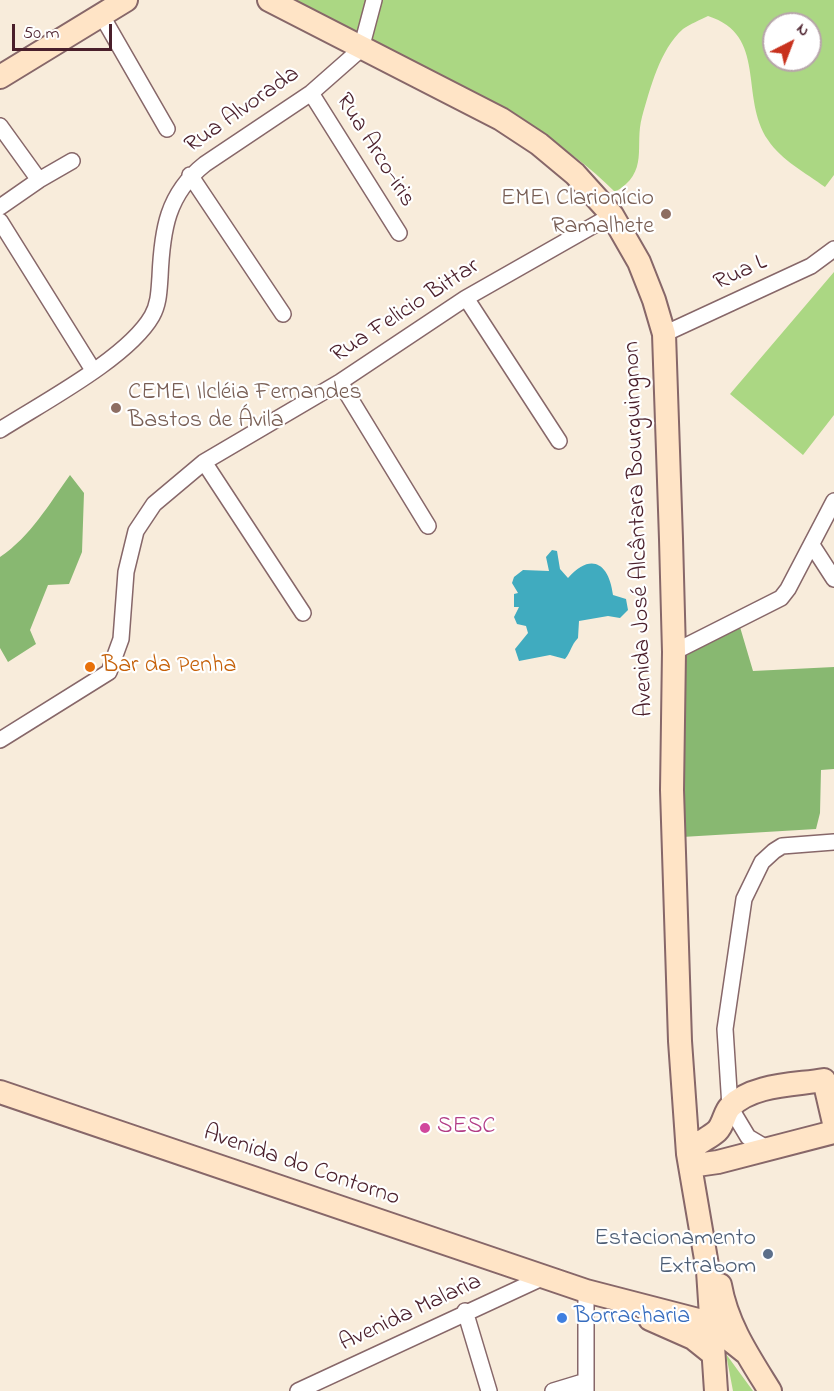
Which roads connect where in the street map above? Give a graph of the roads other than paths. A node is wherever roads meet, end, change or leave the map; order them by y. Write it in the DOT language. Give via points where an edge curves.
graph roads {
  1 [pos="126,0"];
  2 [pos="269,0"];
  3 [pos="374,0"];
  4 [pos="102,16"];
  5 [pos="361,49"];
  6 [pos="0,77"];
  7 [pos="311,93"];
  8 [pos="0,126"];
  9 [pos="166,129"];
  10 [pos="72,161"];
  11 [pos="190,175"];
  12 [pos="39,180"];
  13 [pos="0,207"];
  14 [pos="612,215"];
  15 [pos="0,221"];
  16 [pos="399,233"];
  17 [pos="834,249"];
  18 [pos="466,298"];
  19 [pos="283,314"];
  20 [pos="664,334"];
  21 [pos="93,370"];
  22 [pos="340,382"];
  23 [pos="0,430"];
  24 [pos="559,441"];
  25 [pos="204,462"];
  26 [pos="834,501"];
  27 [pos="428,526"];
  28 [pos="812,545"];
  29 [pos="834,579"];
  30 [pos="303,613"];
  31 [pos="674,651"];
  32 [pos="0,740"];
  33 [pos="834,842"];
  34 [pos="829,1079"];
  35 [pos="0,1092"];
  36 [pos="730,1107"];
  37 [pos="834,1123"];
  38 [pos="834,1132"];
  39 [pos="770,1150"];
  40 [pos="693,1157"];
  41 [pos="708,1270"];
  42 [pos="544,1277"];
  43 [pos="586,1291"];
  44 [pos="650,1306"];
  45 [pos="465,1311"];
  46 [pos="711,1325"];
  47 [pos="745,1352"];
  48 [pos="713,1354"];
  49 [pos="586,1386"];
  50 [pos="298,1391"];
  51 [pos="489,1391"];
  52 [pos="553,1391"];
  53 [pos="716,1391"];
  54 [pos="770,1391"];
  1 -- 4 [label="street"];
  2 -- 5 [label="street, Avenida José Alcântara Bourguingnon"];
  3 -- 5 [label="street"];
  4 -- 6 [label="street"];
  4 -- 9 [label="street"];
  5 -- 7 [label="street, Rua Alvorada"];
  5 -- 14 [label="street, Avenida José Alcântara Bourguingnon" via="501,119 539,144 575,174"];
  7 -- 11 [label="street, Rua Alvorada"];
  7 -- 16 [label="street, Rua Arco-iris"];
  8 -- 12 [label="street"];
  10 -- 12 [label="street"];
  11 -- 19 [label="street"];
  11 -- 21 [label="street, Rua Alvorada" via="175,197 163,228 158,301 153,314 136,337"];
  12 -- 13 [label="street"];
  14 -- 18 [label="street, Rua Felicio Bittar"];
  14 -- 20 [label="street, Avenida José Alcântara Bourguingnon" via="639,262"];
  15 -- 21 [label="street"];
  17 -- 20 [label="street, Rua L" via="811,266"];
  18 -- 22 [label="street, Rua Felicio Bittar"];
  18 -- 24 [label="street"];
  20 -- 31 [label="street, Avenida José Alcântara Bourguingnon"];
  21 -- 23 [label="street, Rua Alvorada"];
  22 -- 25 [label="street, Rua Felicio Bittar"];
  22 -- 27 [label="street"];
  25 -- 30 [label="street"];
  25 -- 32 [label="street, Rua Felicio Bittar" via="154,504 136,531 126,572 121,639 109,672"];
  26 -- 28 [label="street"];
  28 -- 29 [label="street"];
  28 -- 31 [label="street" via="781,598"];
  31 -- 40 [label="street, Avenida José Alcântara Bourguingnon" via="672,790 680,1041"];
  33 -- 36 [label="street" via="782,846 762,862 753,876 744,899 725,1029"];
  34 -- 36 [label="street" via="768,1089 748,1095"];
  34 -- 37 [label="street"];
  35 -- 42 [label="street, Avenida do Contorno"];
  36 -- 39 [label="street" via="748,1137"];
  36 -- 40 [label="street" via="722,1125"];
  38 -- 39 [label="street"];
  39 -- 40 [label="street"];
  40 -- 41 [label="street, Avenida José Alcântara Bourguingnon"];
  40 -- 47 [label="street, Avenida José Alcântara Bourguingnon" via="723,1303"];
  41 -- 44 [label="street" via="699,1300 688,1306"];
  41 -- 46 [label="street, Avenida José Alcântara Bourguingnon"];
  42 -- 43 [label="street, Avenida do Contorno"];
  42 -- 45 [label="street, Avenida Malaria"];
  43 -- 44 [label="street, Avenida do Contorno"];
  43 -- 48 [label="street, Avenida do Contorno" via="693,1338"];
  43 -- 49 [label="street"];
  44 -- 46 [label="street, Avenida do Contorno"];
  45 -- 50 [label="street, Avenida Malaria"];
  45 -- 51 [label="street"];
  46 -- 47 [label="street, Avenida do Contorno"];
  46 -- 48 [label="street, Avenida José Alcântara Bourguingnon"];
  47 -- 54 [label="street, Avenida José Alcântara Bourguingnon"];
  48 -- 53 [label="street, Avenida José Alcântara Bourguingnon"];
  49 -- 52 [label="street"];
}
